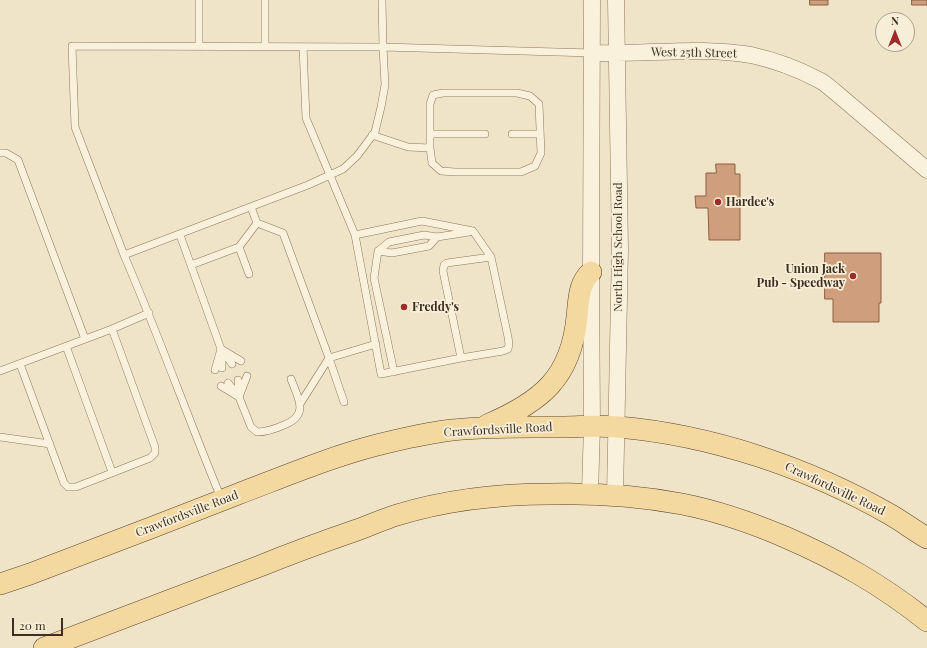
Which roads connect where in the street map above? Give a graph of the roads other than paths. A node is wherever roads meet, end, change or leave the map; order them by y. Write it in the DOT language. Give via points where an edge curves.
graph roads {
  1 [pos="199,0"];
  2 [pos="265,0"];
  3 [pos="382,0"];
  4 [pos="592,0"];
  5 [pos="616,0"];
  6 [pos="198,46"];
  7 [pos="265,47"];
  8 [pos="303,47"];
  9 [pos="383,47"];
  10 [pos="592,53"];
  11 [pos="616,54"];
  12 [pos="430,134"];
  13 [pos="485,134"];
  14 [pos="512,134"];
  15 [pos="540,134"];
  16 [pos="372,136"];
  17 [pos="430,148"];
  18 [pos="0,153"];
  19 [pos="927,170"];
  20 [pos="331,175"];
  21 [pos="250,207"];
  22 [pos="257,223"];
  23 [pos="473,231"];
  24 [pos="180,235"];
  25 [pos="355,235"];
  26 [pos="437,237"];
  27 [pos="239,247"];
  28 [pos="378,251"];
  29 [pos="124,255"];
  30 [pos="491,257"];
  31 [pos="191,265"];
  32 [pos="591,272"];
  33 [pos="249,274"];
  34 [pos="149,313"];
  35 [pos="112,329"];
  36 [pos="85,339"];
  37 [pos="376,344"];
  38 [pos="66,346"];
  39 [pos="221,349"];
  40 [pos="329,358"];
  41 [pos="461,358"];
  42 [pos="240,361"];
  43 [pos="20,364"];
  44 [pos="232,364"];
  45 [pos="219,369"];
  46 [pos="0,371"];
  47 [pos="394,372"];
  48 [pos="247,376"];
  49 [pos="291,379"];
  50 [pos="238,380"];
  51 [pos="228,383"];
  52 [pos="221,386"];
  53 [pos="239,397"];
  54 [pos="344,402"];
  55 [pos="300,404"];
  56 [pos="592,426"];
  57 [pos="617,427"];
  58 [pos="476,429"];
  59 [pos="0,437"];
  60 [pos="50,444"];
  61 [pos="112,472"];
  62 [pos="590,493"];
  63 [pos="615,494"];
  64 [pos="222,500"];
  65 [pos="927,538"];
  66 [pos="0,584"];
  67 [pos="927,621"];
  68 [pos="44,648"];
  1 -- 6 [label="lane"];
  2 -- 7 [label="lane"];
  3 -- 9 [label="lane"];
  4 -- 10 [label="street"];
  5 -- 11 [label="street, North High School Road"];
  6 -- 7 [label="lane"];
  6 -- 29 [label="lane" via="72,46 75,126"];
  7 -- 8 [label="lane"];
  8 -- 9 [label="lane"];
  8 -- 20 [label="lane" via="306,118"];
  9 -- 10 [label="lane"];
  9 -- 16 [label="lane" via="384,85 381,107"];
  10 -- 11 [label="street, West 25th Street"];
  10 -- 32 [label="street"];
  11 -- 19 [label="street, West 25th Street" via="667,51 732,53 769,60 792,68 821,81"];
  11 -- 57 [label="street, North High School Road" via="620,249"];
  12 -- 13 [label="lane"];
  12 -- 15 [label="lane" via="430,104 433,95 517,92 530,96 539,104"];
  12 -- 17 [label="lane"];
  14 -- 15 [label="lane"];
  15 -- 17 [label="lane" via="541,153 535,166 521,172 441,171 432,163"];
  16 -- 17 [label="lane" via="408,147"];
  16 -- 20 [label="lane" via="343,170"];
  18 -- 36 [label="lane" via="18,160"];
  20 -- 21 [label="lane"];
  20 -- 25 [label="lane"];
  21 -- 22 [label="lane"];
  21 -- 24 [label="lane"];
  22 -- 27 [label="lane"];
  22 -- 40 [label="lane" via="283,233"];
  23 -- 25 [label="lane" via="422,221"];
  23 -- 26 [label="lane"];
  23 -- 30 [label="lane"];
  24 -- 29 [label="lane"];
  24 -- 31 [label="lane"];
  25 -- 37 [label="lane"];
  26 -- 28 [label="lane" via="424,235 389,242"];
  26 -- 28 [label="lane" via="429,246 392,253"];
  27 -- 31 [label="lane"];
  27 -- 33 [label="lane"];
  28 -- 47 [label="lane" via="374,278"];
  29 -- 34 [label="lane"];
  30 -- 41 [label="lane" via="508,337 508,348"];
  30 -- 41 [label="lane" via="447,263 444,266"];
  31 -- 39 [label="lane"];
  32 -- 56 [label="street"];
  32 -- 58 [label="main road" via="585,277 580,288 571,352 553,382 527,405"];
  34 -- 35 [label="lane"];
  34 -- 64 [label="lane"];
  35 -- 36 [label="lane"];
  35 -- 61 [label="lane" via="155,447 155,453 150,458"];
  36 -- 38 [label="lane"];
  37 -- 40 [label="lane"];
  37 -- 47 [label="lane" via="381,374"];
  38 -- 43 [label="lane"];
  38 -- 61 [label="lane"];
  39 -- 42 [label="lane"];
  39 -- 44 [label="lane"];
  39 -- 45 [label="lane"];
  40 -- 54 [label="lane"];
  40 -- 55 [label="lane"];
  41 -- 47 [label="lane"];
  43 -- 46 [label="lane"];
  43 -- 60 [label="lane"];
  48 -- 53 [label="lane"];
  49 -- 55 [label="lane"];
  50 -- 53 [label="lane"];
  51 -- 53 [label="lane"];
  52 -- 53 [label="lane"];
  53 -- 55 [label="lane" via="251,427 257,432 267,432 293,422 300,414"];
  56 -- 57 [label="main road, Crawfordsville Road"];
  56 -- 58 [label="main road, Crawfordsville Road"];
  56 -- 62 [label="street"];
  57 -- 63 [label="street, North High School Road"];
  57 -- 65 [label="main road, Crawfordsville Road" via="712,443 805,472 860,498"];
  58 -- 64 [label="main road, Crawfordsville Road" via="451,430 375,446 317,464"];
  59 -- 60 [label="lane"];
  60 -- 61 [label="lane" via="68,488"];
  62 -- 63 [label="main road"];
  62 -- 68 [label="main road" via="489,497 397,515"];
  63 -- 67 [label="main road" via="684,504 739,519 774,532 819,552 874,582"];
  64 -- 66 [label="main road, Crawfordsville Road"];
}
